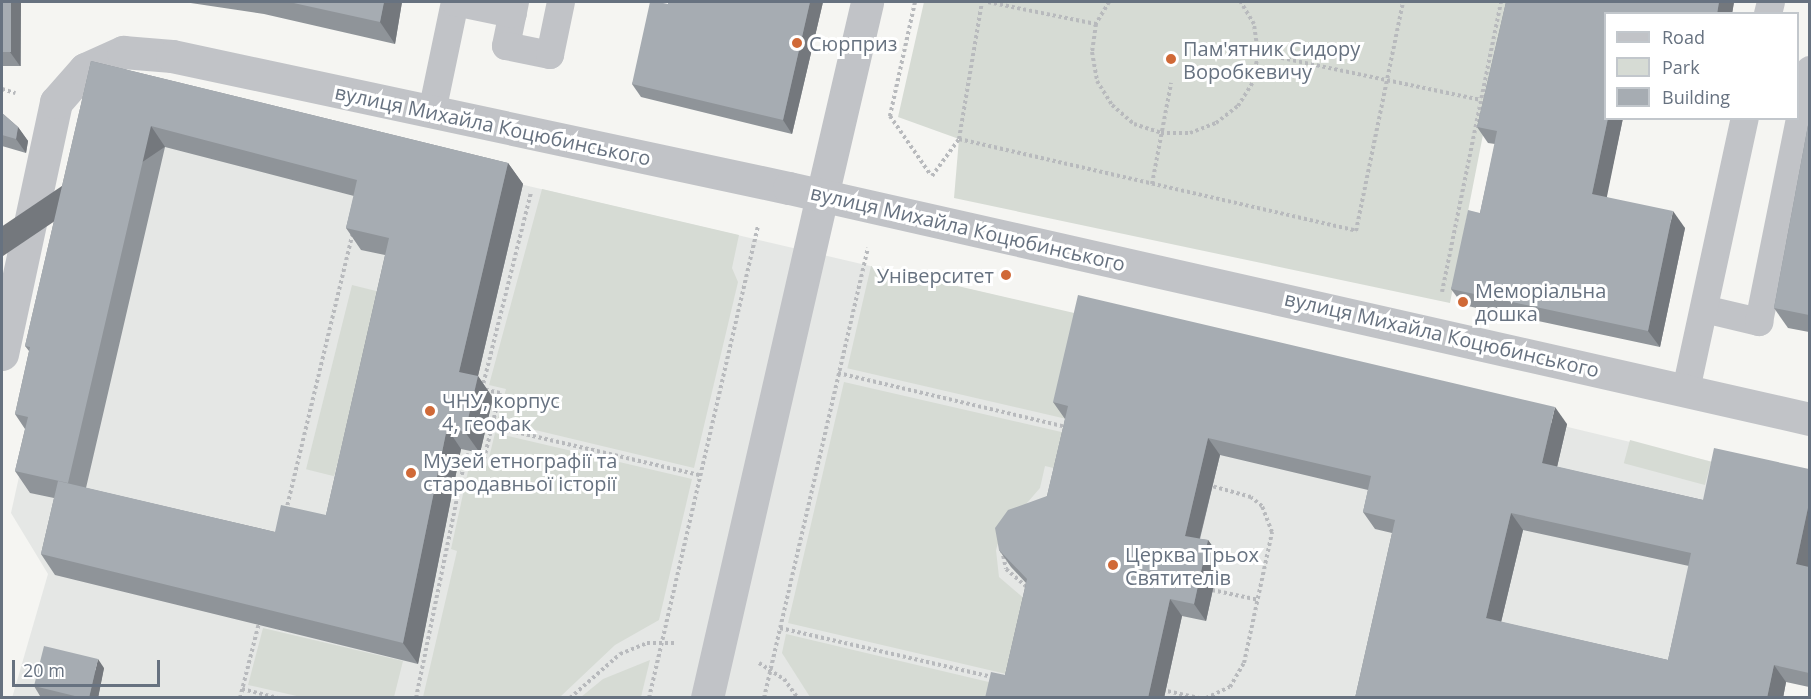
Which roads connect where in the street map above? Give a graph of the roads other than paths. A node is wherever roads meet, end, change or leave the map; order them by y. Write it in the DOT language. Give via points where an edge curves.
graph roads {
  1 [pos="561,2"];
  2 [pos="867,2"];
  3 [pos="514,8"];
  4 [pos="1809,70"];
  5 [pos="432,112"];
  6 [pos="1745,120"];
  7 [pos="822,196"];
  8 [pos="1704,309"];
  9 [pos="2,354"];
  10 [pos="1686,390"];
  11 [pos="1809,419"];
  12 [pos="707,698"];
  1 -- 3 [label="lane" via="550,55 506,46"];
  2 -- 7 [label="street"];
  3 -- 5 [label="lane" via="455,2"];
  4 -- 8 [label="lane" via="1759,322"];
  5 -- 7 [label="street, вулиця Михайла Коцюбинського"];
  5 -- 9 [label="street, вулиця Михайла Коцюбинського" via="172,56 123,52 85,69 56,102"];
  6 -- 8 [label="lane"];
  7 -- 10 [label="street, вулиця Михайла Коцюбинського"];
  7 -- 12 [label="street"];
  8 -- 10 [label="lane"];
  10 -- 11 [label="street, вулиця Михайла Коцюбинського"];
}
